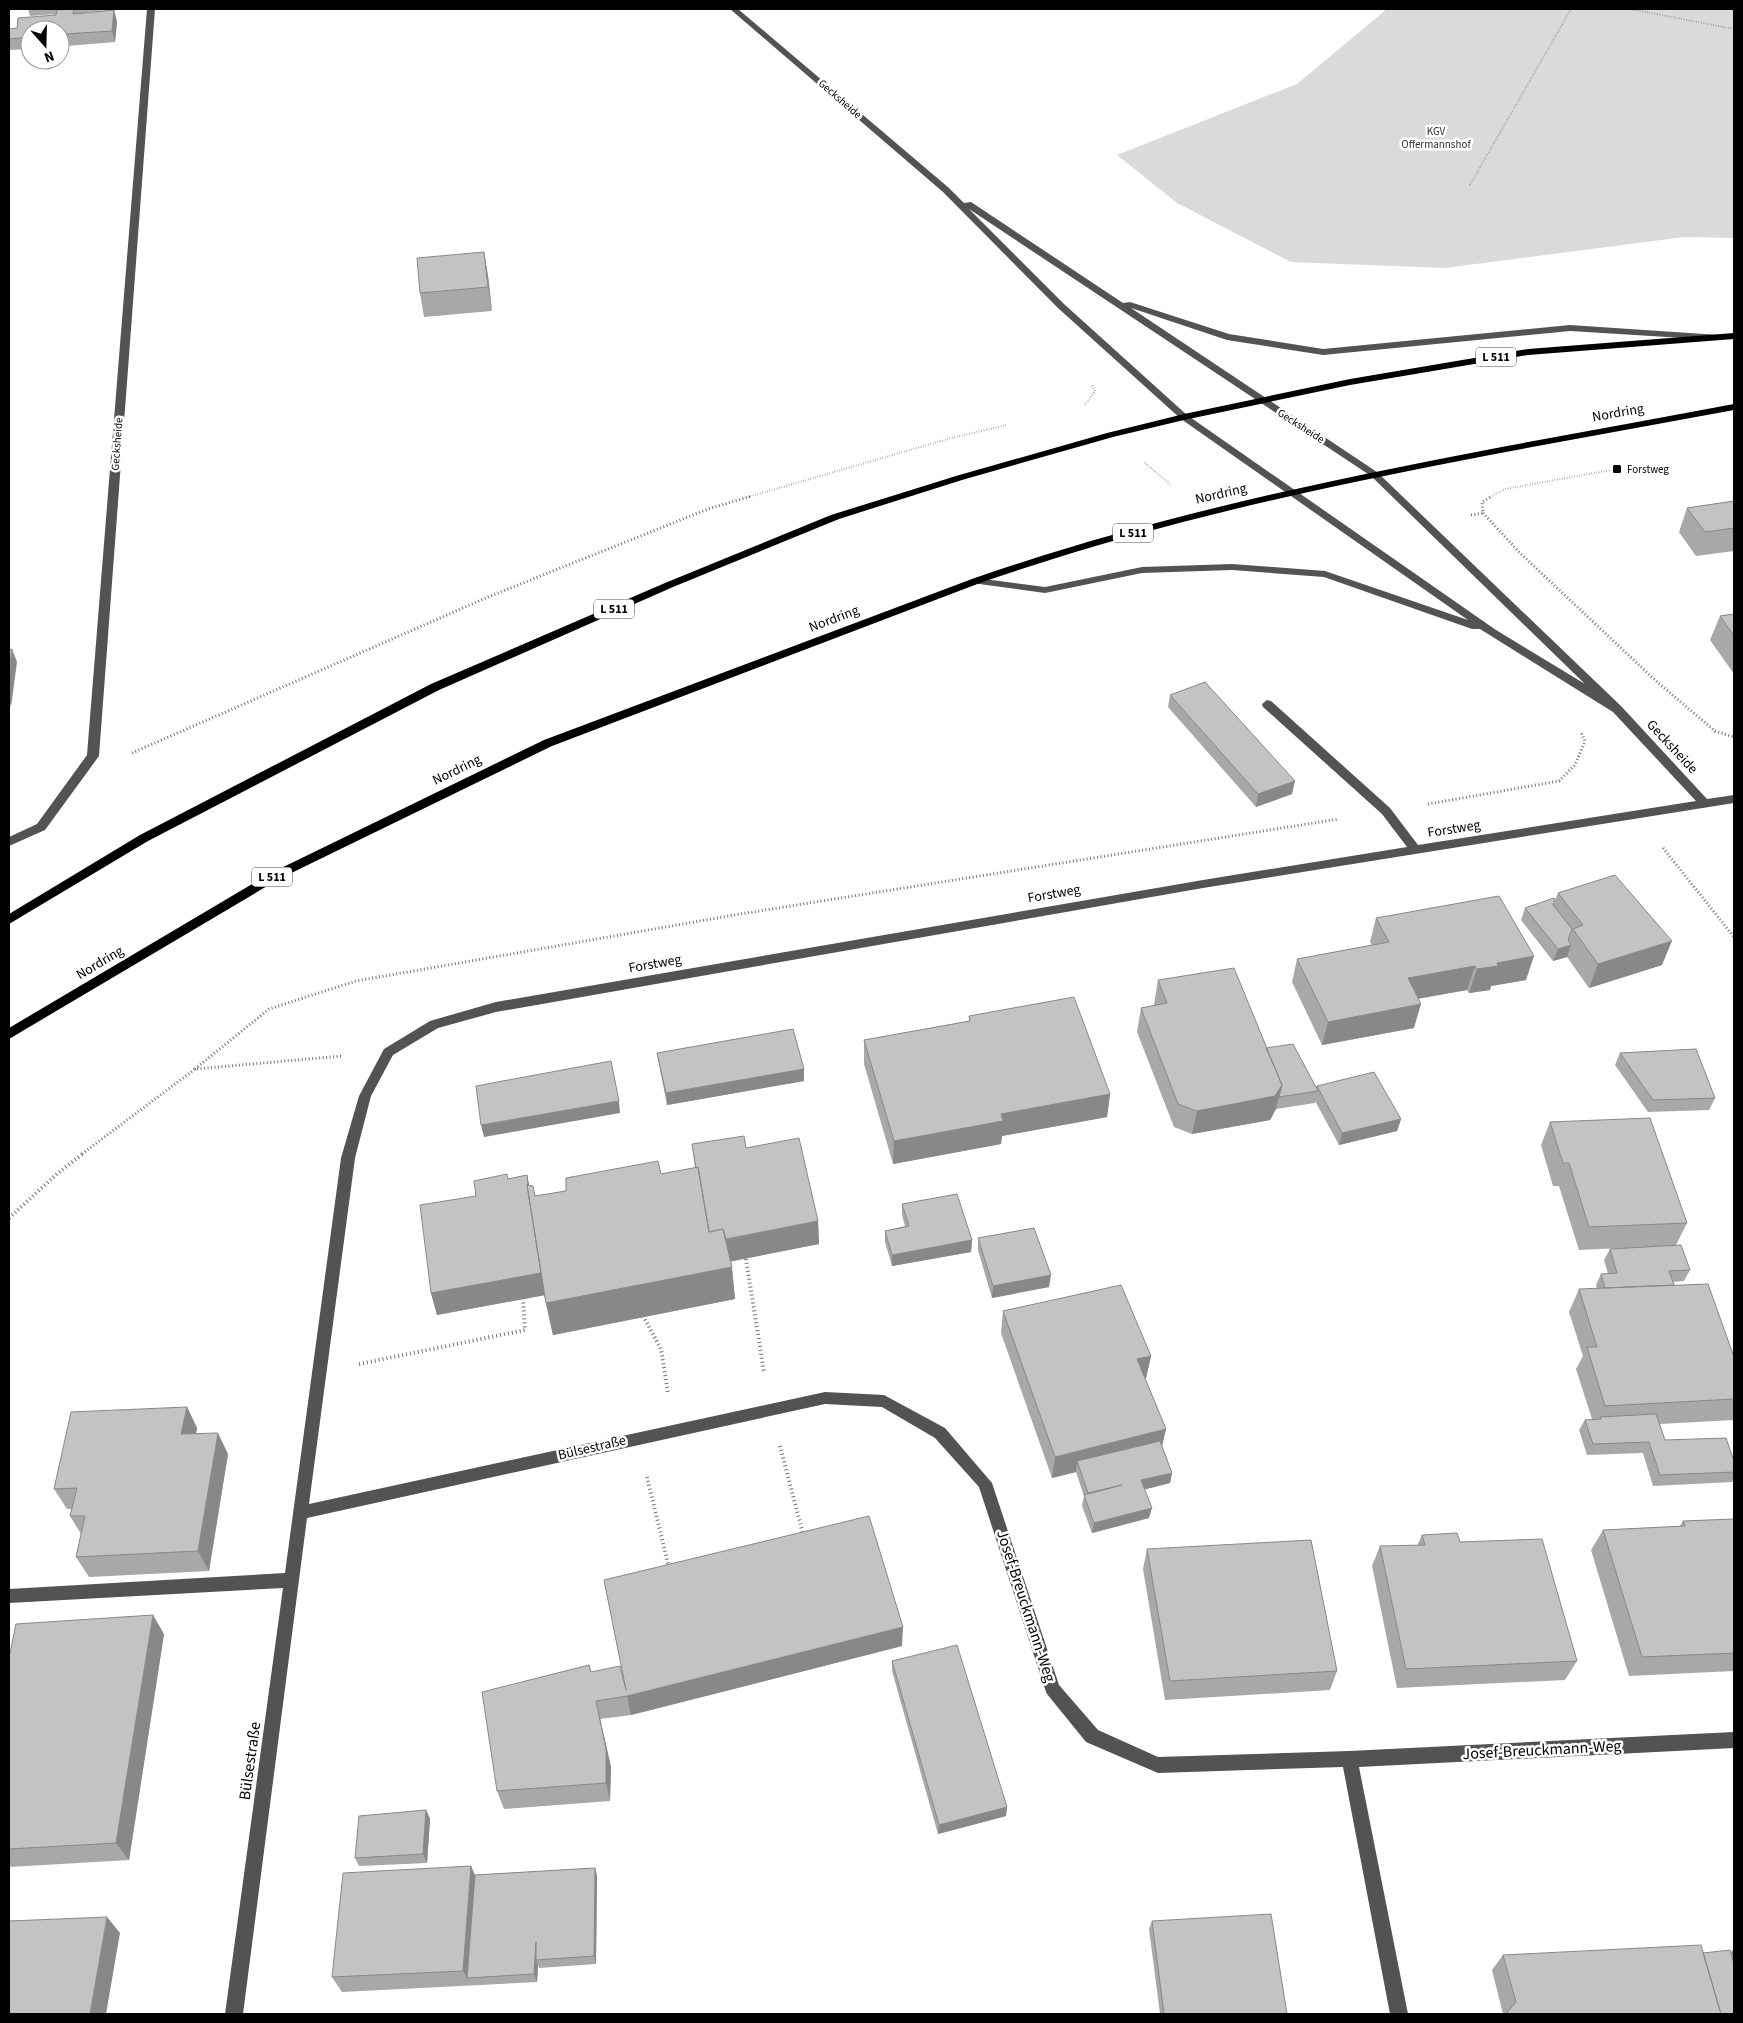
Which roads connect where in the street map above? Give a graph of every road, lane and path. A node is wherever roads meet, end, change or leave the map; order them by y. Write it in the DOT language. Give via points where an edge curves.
graph roads {
  1 [pos="151,9"];
  2 [pos="734,9"];
  3 [pos="1571,9"];
  4 [pos="1630,9"];
  5 [pos="1734,28"];
  6 [pos="1470,185"];
  7 [pos="946,190"];
  8 [pos="1112,299"];
  9 [pos="1734,336"];
  10 [pos="1719,337"];
  11 [pos="1262,400"];
  12 [pos="1734,407"];
  13 [pos="1184,417"];
  14 [pos="1009,424"];
  15 [pos="1110,435"];
  16 [pos="1374,474"];
  17 [pos="1292,494"];
  18 [pos="1206,512"];
  19 [pos="1483,513"];
  20 [pos="976,581"];
  21 [pos="1492,632"];
  22 [pos="1267,704"];
  23 [pos="1617,709"];
  24 [pos="1578,726"];
  25 [pos="1734,737"];
  26 [pos="81,772"];
  27 [pos="1734,799"];
  28 [pos="1705,804"];
  29 [pos="1386,811"];
  30 [pos="1635,815"];
  31 [pos="9,842"];
  32 [pos="1415,850"];
  33 [pos="9,920"];
  34 [pos="1734,937"];
  35 [pos="9,1034"];
  36 [pos="388,1052"];
  37 [pos="195,1069"];
  38 [pos="9,1218"];
  39 [pos="523,1300"];
  40 [pos="643,1316"];
  41 [pos="320,1372"];
  42 [pos="884,1400"];
  43 [pos="674,1430"];
  44 [pos="638,1438"];
  45 [pos="301,1512"];
  46 [pos="671,1576"];
  47 [pos="292,1580"];
  48 [pos="9,1596"];
  49 [pos="1734,1740"];
  50 [pos="1349,1759"];
  51 [pos="234,2014"];
  52 [pos="1399,2014"];
  1 -- 26 [label="street, Gecksheide" via="93,756"];
  2 -- 7 [label="street, Gecksheide"];
  3 -- 6 [label="path"];
  4 -- 5 [label="path"];
  7 -- 8 [label="street, Gecksheide"];
  7 -- 13 [label="street, Gecksheide" via="1061,306"];
  8 -- 10 [label="street" via="1227,337 1323,352 1570,328"];
  8 -- 11 [label="street, Gecksheide"];
  9 -- 10 [label="main road, L 511"];
  10 -- 11 [label="main road, L 511" via="1528,352"];
  11 -- 13 [label="main road, L 511"];
  11 -- 16 [label="street, Gecksheide"];
  12 -- 16 [label="main road, Nordring / L 511"];
  13 -- 15 [label="main road, L 511"];
  13 -- 17 [label="street, Gecksheide"];
  14 -- 26 [label="path" via="708,509 488,598"];
  15 -- 18 [label="path"];
  15 -- 33 [label="main road, L 511" via="835,516 435,687 144,838"];
  16 -- 17 [label="main road, Nordring / L 511"];
  16 -- 23 [label="street, Gecksheide"];
  17 -- 18 [label="main road, Nordring / L 511"];
  17 -- 21 [label="street, Gecksheide"];
  18 -- 20 [label="main road, Nordring / L 511" via="1042,558"];
  19 -- 25 [label="path" via="1520,553 1656,681 1715,731"];
  20 -- 21 [label="street" via="1045,590 1142,570 1232,567 1325,574"];
  20 -- 35 [label="main road, Nordring / L 511" via="548,743 275,876"];
  21 -- 23 [label="street, Gecksheide"];
  22 -- 29 [label="street"];
  23 -- 28 [label="street, Gecksheide"];
  24 -- 29 [label="path" via="1586,741 1574,765 1558,781"];
  26 -- 31 [label="street, Gecksheide" via="41,827"];
  27 -- 28 [label="street, Forstweg"];
  28 -- 30 [label="street, Forstweg"];
  29 -- 32 [label="street"];
  29 -- 37 [label="path" via="750,912 356,982 269,1009"];
  30 -- 32 [label="street, Forstweg"];
  30 -- 34 [label="path"];
  32 -- 36 [label="street, Forstweg" via="951,926 496,1007 434,1024"];
  36 -- 37 [label="path"];
  36 -- 41 [label="street, Bülsestraße" via="365,1096 348,1158"];
  37 -- 38 [label="path" via="58,1173"];
  39 -- 41 [label="path" via="526,1330"];
  40 -- 43 [label="path" via="661,1349"];
  41 -- 45 [label="street, Bülsestraße"];
  42 -- 43 [label="street, Bülsestraße" via="825,1398"];
  42 -- 50 [label="street, Josef-Breuckmann-Weg" via="940,1433 985,1483 1053,1689 1092,1736 1158,1765"];
  43 -- 44 [label="street, Bülsestraße"];
  44 -- 45 [label="street, Bülsestraße"];
  44 -- 46 [label="path"];
  45 -- 47 [label="street, Bülsestraße"];
  47 -- 48 [label="street"];
  47 -- 51 [label="street, Bülsestraße"];
  49 -- 50 [label="street, Josef-Breuckmann-Weg"];
  50 -- 52 [label="street"];
}
